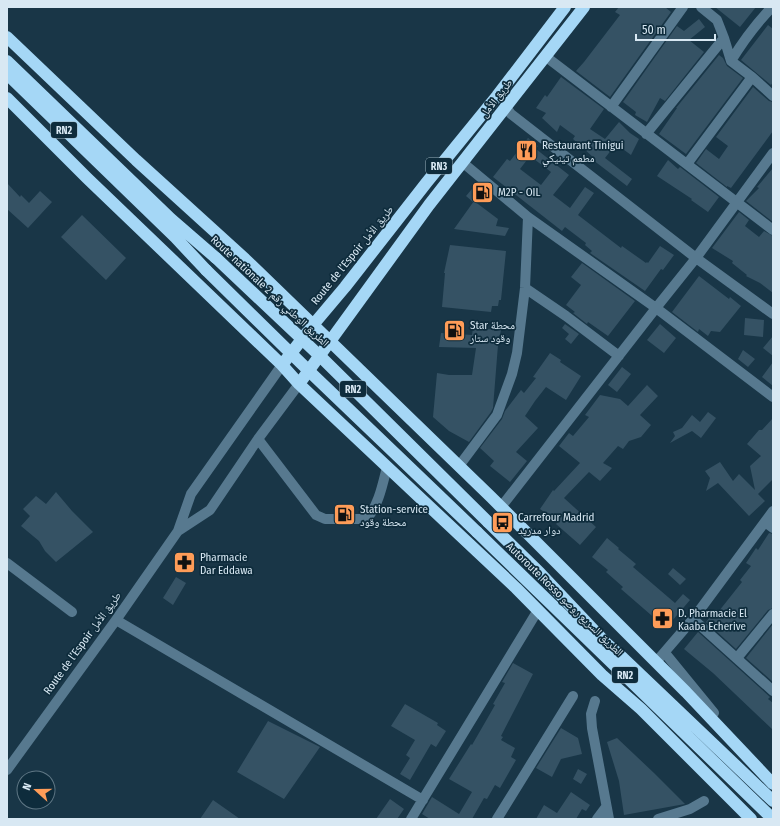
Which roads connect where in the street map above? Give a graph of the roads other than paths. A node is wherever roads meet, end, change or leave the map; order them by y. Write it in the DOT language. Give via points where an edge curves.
graph roads {
  1 [pos="565,7"];
  2 [pos="584,7"];
  3 [pos="683,7"];
  4 [pos="701,7"];
  5 [pos="772,7"];
  6 [pos="7,36"];
  7 [pos="724,38"];
  8 [pos="545,56"];
  9 [pos="7,61"];
  10 [pos="731,61"];
  11 [pos="7,74"];
  12 [pos="752,77"];
  13 [pos="26,86"];
  14 [pos="773,96"];
  15 [pos="7,98"];
  16 [pos="505,106"];
  17 [pos="611,107"];
  18 [pos="646,134"];
  19 [pos="773,152"];
  20 [pos="462,162"];
  21 [pos="687,164"];
  22 [pos="736,202"];
  23 [pos="429,205"];
  24 [pos="528,217"];
  25 [pos="773,230"];
  26 [pos="696,258"];
  27 [pos="525,288"];
  28 [pos="656,308"];
  29 [pos="773,314"];
  30 [pos="313,325"];
  31 [pos="330,340"];
  32 [pos="619,356"];
  33 [pos="282,365"];
  34 [pos="299,384"];
  35 [pos="773,398"];
  36 [pos="258,439"];
  37 [pos="459,466"];
  38 [pos="387,467"];
  39 [pos="502,507"];
  40 [pos="773,511"];
  41 [pos="488,522"];
  42 [pos="769,525"];
  43 [pos="178,531"];
  44 [pos="7,563"];
  45 [pos="538,610"];
  46 [pos="72,612"];
  47 [pos="773,614"];
  48 [pos="693,619"];
  49 [pos="116,620"];
  50 [pos="665,653"];
  51 [pos="737,658"];
  52 [pos="656,662"];
  53 [pos="773,690"];
  54 [pos="573,696"];
  55 [pos="595,701"];
  56 [pos="7,770"];
  57 [pos="773,775"];
  58 [pos="773,784"];
  59 [pos="423,800"];
  60 [pos="704,801"];
  61 [pos="773,801"];
  62 [pos="606,807"];
  63 [pos="411,819"];
  64 [pos="497,819"];
  65 [pos="597,819"];
  66 [pos="610,819"];
  67 [pos="658,819"];
  68 [pos="751,819"];
  69 [pos="773,819"];
  1 -- 30 [label="highway, Route de l’Espoir طريق الأمل / RN3"];
  2 -- 8 [label="highway, طريق الأمل / RN3"];
  3 -- 17 [label="street"];
  4 -- 7 [label="street" via="717,20"];
  5 -- 10 [label="street" via="744,40"];
  6 -- 30 [label="highway"];
  7 -- 10 [label="street"];
  7 -- 18 [label="street"];
  8 -- 16 [label="highway, طريق الأمل / RN3"];
  8 -- 17 [label="street"];
  9 -- 13 [label="highway, RN2"];
  10 -- 12 [label="street"];
  11 -- 13 [label="highway, RN2"];
  12 -- 14 [label="street"];
  12 -- 21 [label="street"];
  13 -- 41 [label="highway, Route nationale الطريق الوطني رقم 2 / RN2, bridge" via="216,258 323,359"];
  13 -- 69 [label="highway, Autoroute Rosso الطريق السريع روصو / RN2, bridge" via="206,270"];
  15 -- 33 [label="highway"];
  16 -- 20 [label="highway, طريق الأمل / RN3"];
  16 -- 26 [label="street" via="511,114"];
  17 -- 18 [label="street"];
  18 -- 21 [label="street"];
  19 -- 22 [label="street"];
  20 -- 23 [label="highway, طريق الأمل / RN3"];
  20 -- 24 [label="street"];
  21 -- 22 [label="street"];
  22 -- 25 [label="street"];
  22 -- 26 [label="street"];
  23 -- 31 [label="highway, Route de l’Espoir طريق الأمل / RN3"];
  24 -- 27 [label="street"];
  24 -- 28 [label="street"];
  26 -- 28 [label="street"];
  26 -- 29 [label="street"];
  27 -- 32 [label="street"];
  27 -- 37 [label="street" via="517,353 503,400 497,415"];
  28 -- 32 [label="street"];
  28 -- 35 [label="street"];
  30 -- 31 [label="highway"];
  30 -- 33 [label="highway, Route de l’Espoir طريق الأمل / RN3"];
  31 -- 34 [label="highway, Route de l’Espoir طريق الأمل / RN3"];
  31 -- 37 [label="highway"];
  32 -- 39 [label="street"];
  33 -- 34 [label="highway"];
  33 -- 43 [label="street, Route de l’Espoir طريق الأمل / RN3" via="191,494"];
  34 -- 36 [label="street, Route de l’Espoir طريق الأمل / RN3"];
  34 -- 38 [label="highway"];
  36 -- 38 [label="street" via="316,514 325,519 366,519 371,515"];
  36 -- 43 [label="street, Route de l’Espoir طريق الأمل / RN3" via="210,510"];
  37 -- 39 [label="highway"];
  38 -- 45 [label="highway"];
  39 -- 52 [label="highway"];
  40 -- 42 [label="street"];
  41 -- 61 [label="highway, Autoroute Rosso الطريق السريع روصو / RN2" via="606,643"];
  42 -- 48 [label="street"];
  43 -- 49 [label="street, Route de l’Espoir طريق الأمل / RN3"];
  44 -- 46 [label="street"];
  45 -- 59 [label="street"];
  45 -- 68 [label="highway"];
  47 -- 51 [label="street"];
  48 -- 50 [label="street"];
  48 -- 51 [label="street"];
  49 -- 56 [label="street, Route de l’Espoir طريق الأمل / RN3"];
  49 -- 59 [label="street"];
  50 -- 52 [label="street"];
  50 -- 57 [label="street" via="707,706"];
  51 -- 53 [label="street"];
  52 -- 58 [label="highway"];
  54 -- 64 [label="street"];
  55 -- 62 [label="street" via="591,714 592,728"];
  59 -- 63 [label="street"];
  60 -- 67 [label="street"];
  62 -- 65 [label="street"];
  62 -- 66 [label="street"];
}
